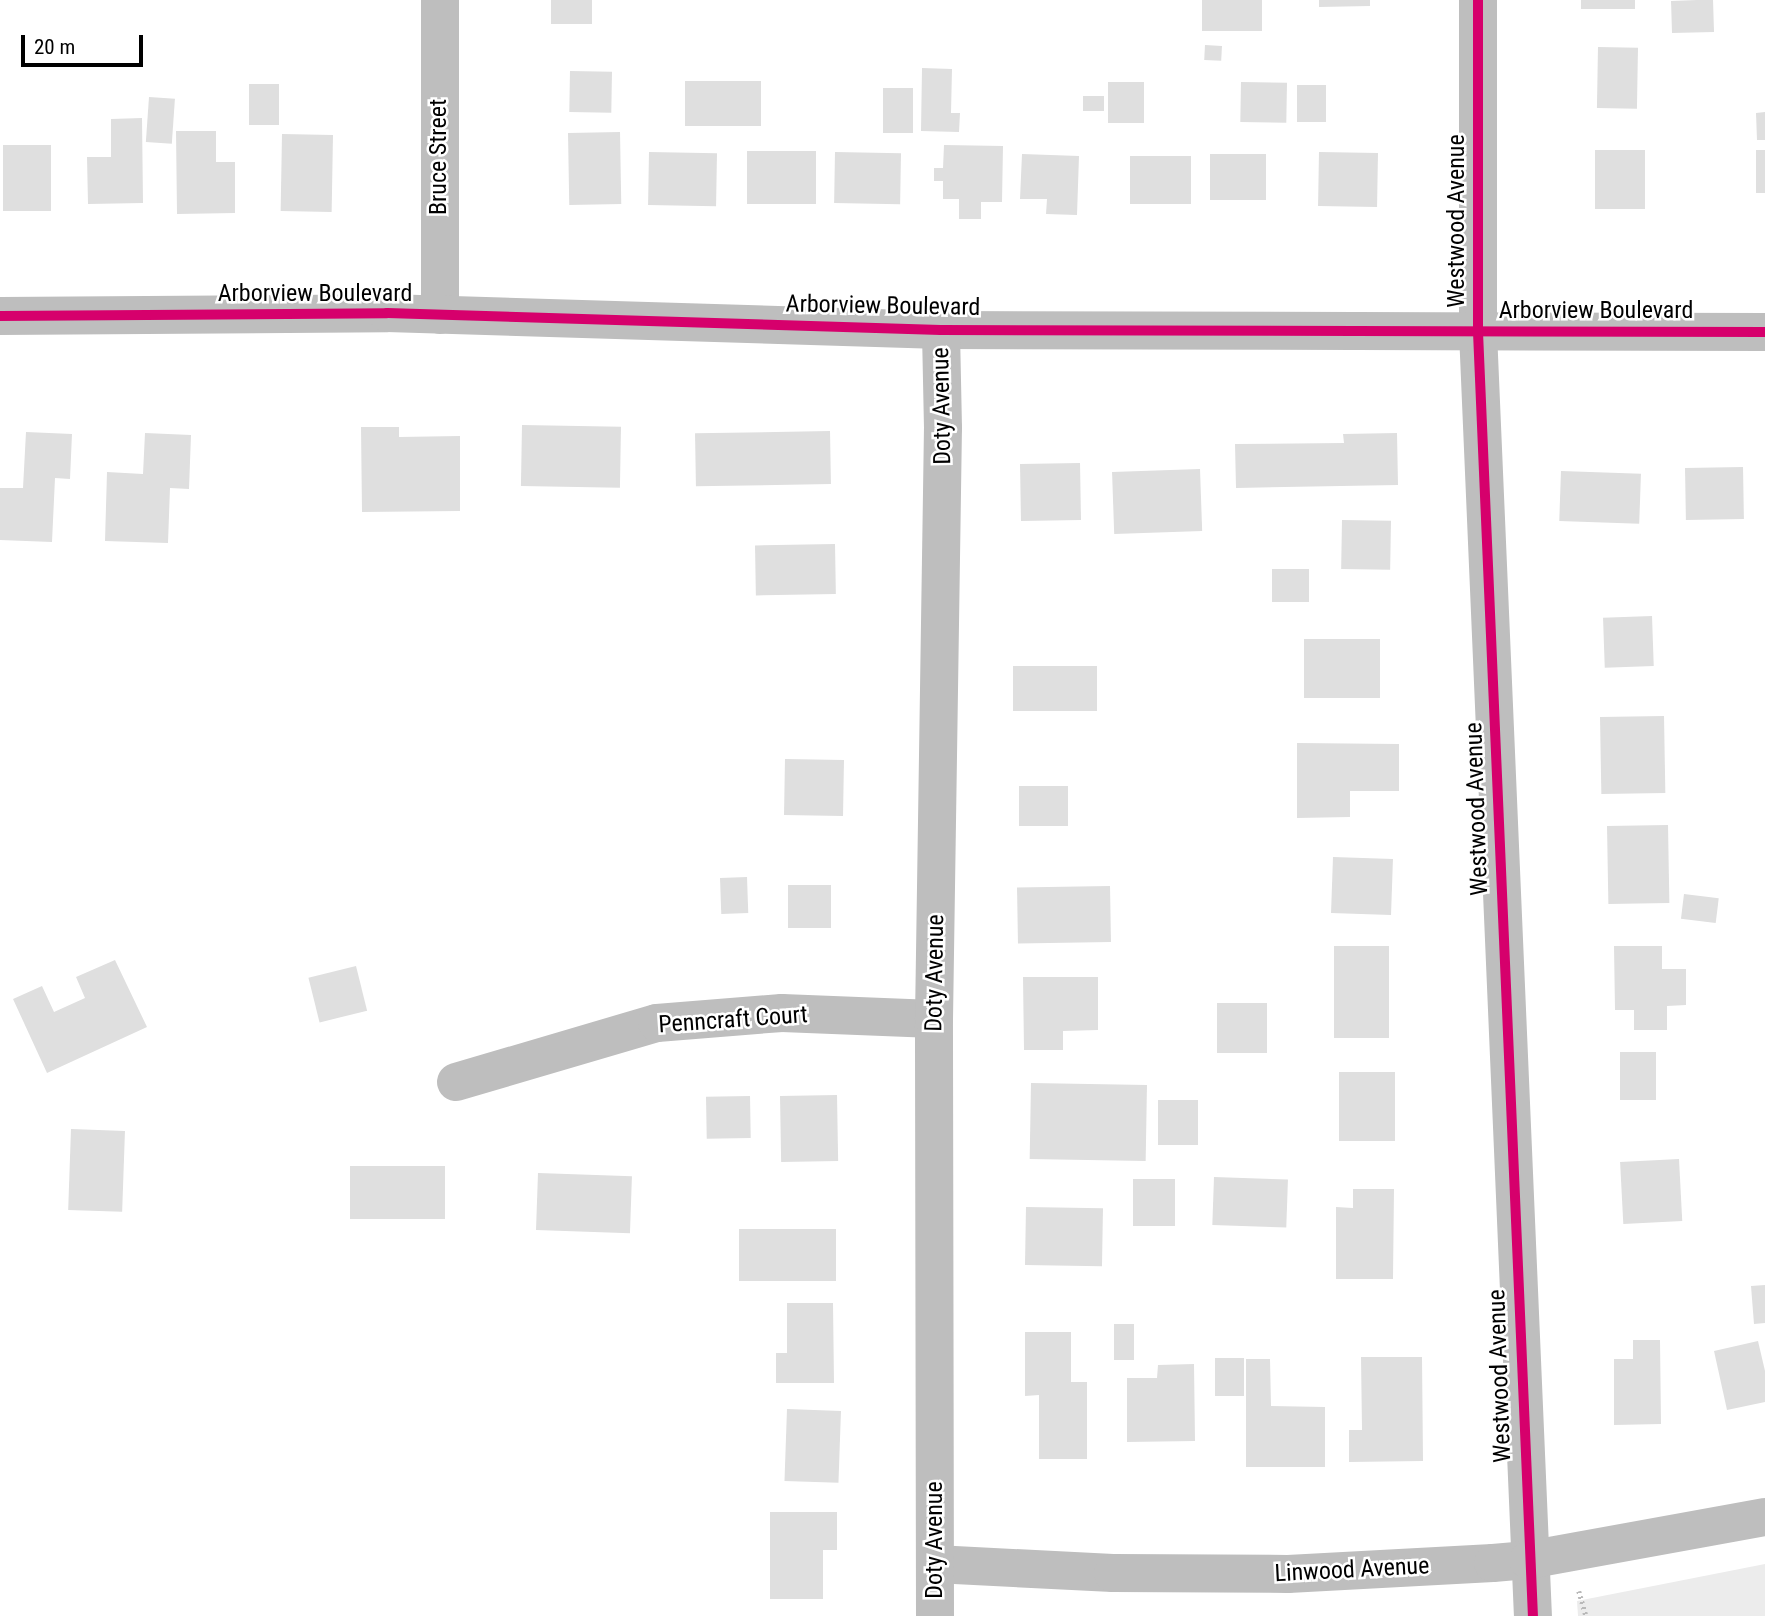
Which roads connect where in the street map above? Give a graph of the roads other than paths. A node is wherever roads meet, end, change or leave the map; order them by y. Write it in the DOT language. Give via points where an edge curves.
graph roads {
  1 [pos="440,0"];
  2 [pos="1478,0"];
  3 [pos="440,315"];
  4 [pos="0,316"];
  5 [pos="941,330"];
  6 [pos="1478,331"];
  7 [pos="1765,332"];
  8 [pos="934,1019"];
  9 [pos="456,1083"];
  10 [pos="1765,1517"];
  11 [pos="1528,1560"];
  12 [pos="935,1564"];
  13 [pos="935,1616"];
  14 [pos="1533,1616"];
  1 -- 3 [label="street, Bruce Street"];
  2 -- 6 [label="street, Westwood Avenue"];
  3 -- 4 [label="street, Arborview Boulevard"];
  3 -- 5 [label="street, Arborview Boulevard"];
  5 -- 6 [label="street, Arborview Boulevard"];
  5 -- 8 [label="street, Doty Avenue"];
  6 -- 7 [label="street, Arborview Boulevard"];
  6 -- 11 [label="street, Westwood Avenue"];
  8 -- 9 [label="street, Penncraft Court" via="782,1013 657,1023"];
  8 -- 12 [label="street, Doty Avenue"];
  10 -- 11 [label="street, Linwood Avenue"];
  11 -- 12 [label="street, Linwood Avenue" via="1288,1574 1113,1573"];
  11 -- 14 [label="street, Westwood Avenue"];
  12 -- 13 [label="street, Doty Avenue"];
}
